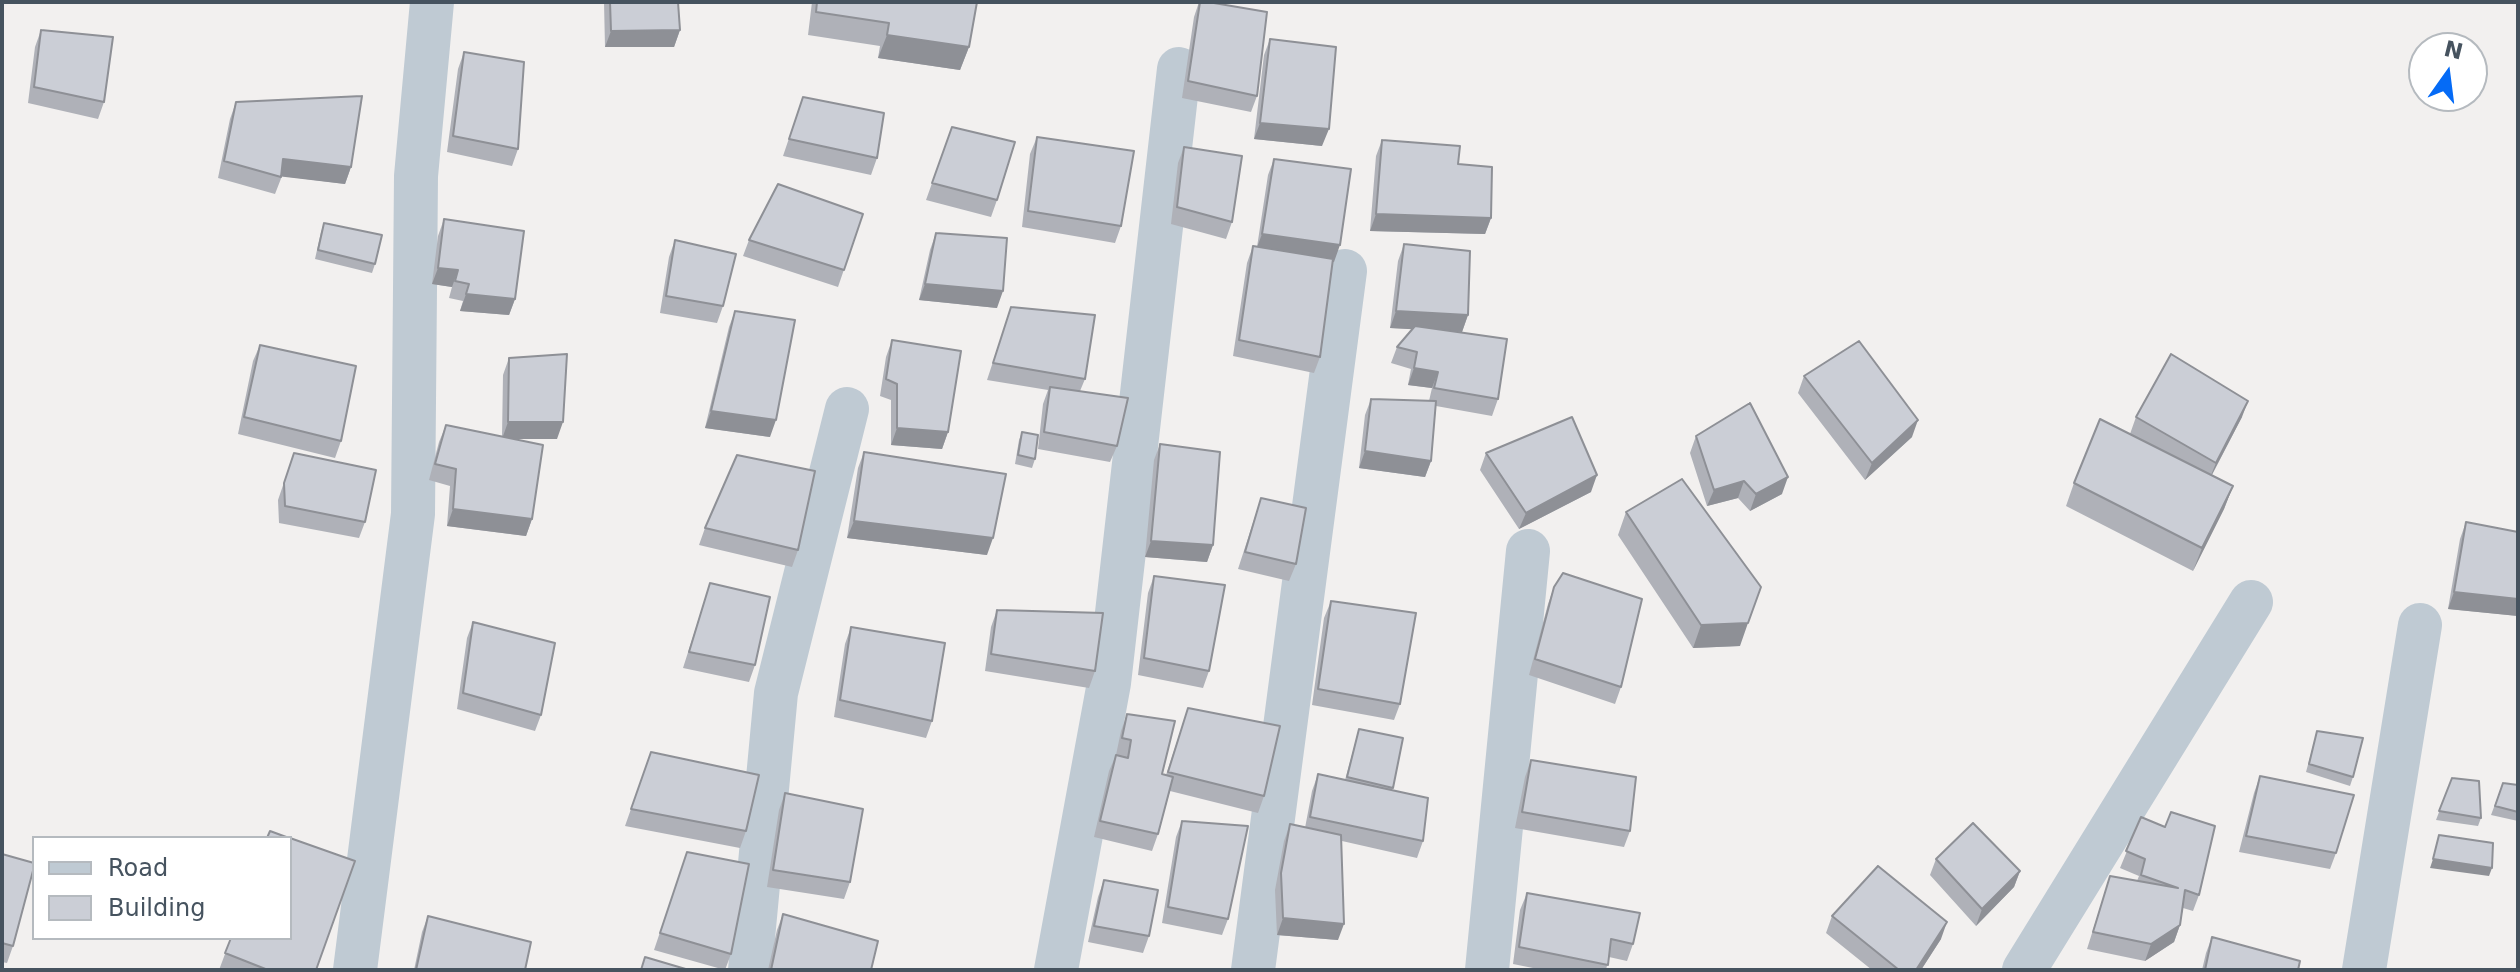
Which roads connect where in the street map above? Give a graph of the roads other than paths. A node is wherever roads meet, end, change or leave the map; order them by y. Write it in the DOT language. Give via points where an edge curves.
graph roads {
  1 [pos="432,2"];
  2 [pos="1179,69"];
  3 [pos="1345,271"];
  4 [pos="847,409"];
  5 [pos="1528,551"];
  6 [pos="2251,602"];
  7 [pos="2420,625"];
  8 [pos="355,970"];
  9 [pos="750,970"];
  10 [pos="1056,970"];
  11 [pos="1253,970"];
  12 [pos="1487,970"];
  13 [pos="2024,970"];
  14 [pos="2364,970"];
  1 -- 8 [label="street" via="416,176 413,514"];
  2 -- 10 [label="street" via="1109,683"];
  3 -- 11 [label="street"];
  4 -- 9 [label="street" via="776,693"];
  5 -- 12 [label="street"];
  6 -- 13 [label="street"];
  7 -- 14 [label="street"];
}
